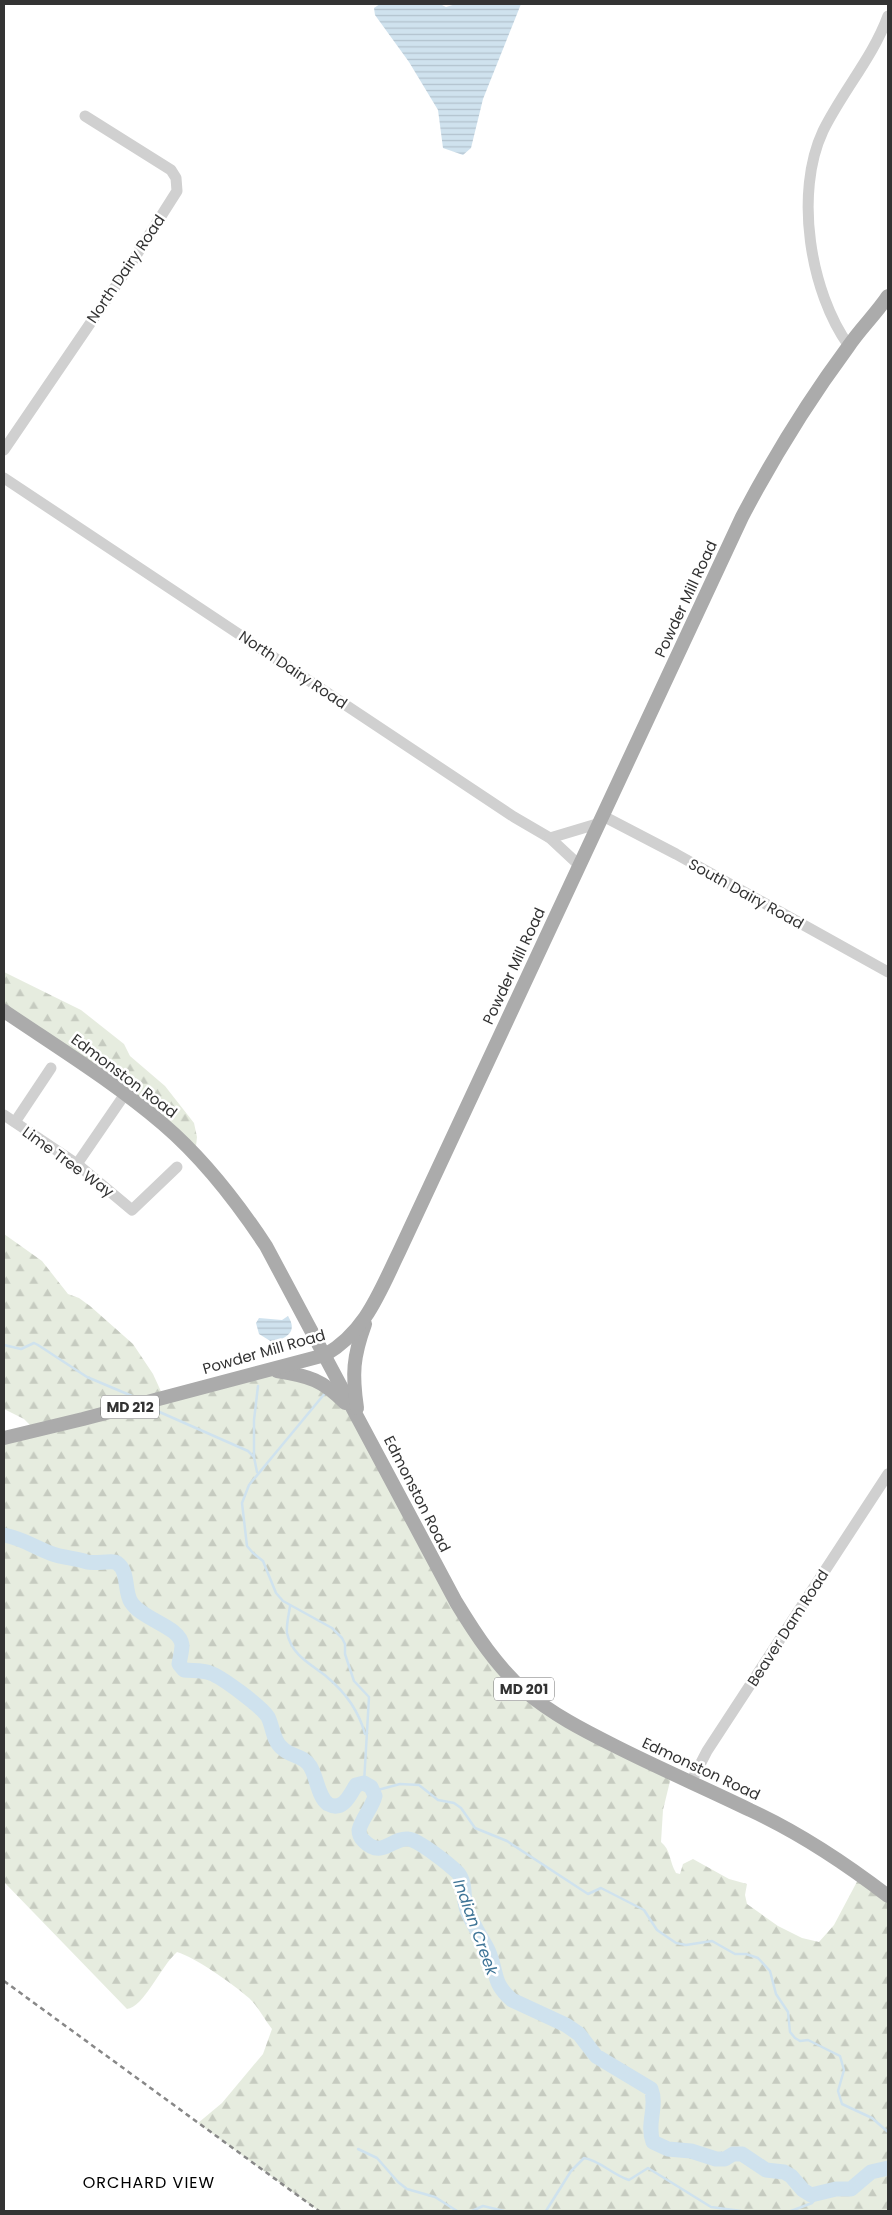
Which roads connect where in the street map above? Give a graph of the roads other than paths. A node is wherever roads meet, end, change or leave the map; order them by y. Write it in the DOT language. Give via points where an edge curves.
graph roads {
  1 [pos="888,16"];
  2 [pos="85,116"];
  3 [pos="888,296"];
  4 [pos="848,346"];
  5 [pos="4,450"];
  6 [pos="4,478"];
  7 [pos="601,820"];
  8 [pos="550,838"];
  9 [pos="580,866"];
  10 [pos="888,972"];
  11 [pos="4,1011"];
  12 [pos="51,1068"];
  13 [pos="125,1094"];
  14 [pos="4,1115"];
  15 [pos="15,1122"];
  16 [pos="77,1164"];
  17 [pos="177,1167"];
  18 [pos="370,1310"];
  19 [pos="325,1355"];
  20 [pos="271,1370"];
  21 [pos="358,1416"];
  22 [pos="4,1438"];
  23 [pos="888,1474"];
  24 [pos="691,1782"];
  25 [pos="888,1896"];
  1 -- 4 [label="street" via="823,132 810,186 808,226 813,258 831,315"];
  2 -- 5 [label="street, North Dairy Road" via="171,170 176,178 177,191"];
  3 -- 4 [label="main road, Powder Mill Road"];
  4 -- 7 [label="main road, Powder Mill Road" via="785,440 742,517"];
  6 -- 8 [label="street, North Dairy Road"];
  7 -- 8 [label="street"];
  7 -- 9 [label="main road, Powder Mill Road"];
  7 -- 10 [label="street, South Dairy Road" via="676,854"];
  8 -- 9 [label="street, North Dairy Road"];
  9 -- 18 [label="main road, Powder Mill Road"];
  11 -- 13 [label="main road, Edmonston Road"];
  12 -- 15 [label="street"];
  13 -- 16 [label="street"];
  13 -- 19 [label="main road, Edmonston Road" via="193,1152 233,1198 266,1246"];
  14 -- 15 [label="street, Lime Tree Way"];
  15 -- 16 [label="street, Lime Tree Way"];
  16 -- 17 [label="street, Lime Tree Way" via="132,1210"];
  18 -- 19 [label="main road, Powder Mill Road" via="348,1339"];
  18 -- 21 [label="main road" via="355,1355 353,1372"];
  19 -- 20 [label="main road, Powder Mill Road / MD 212"];
  19 -- 21 [label="main road, Edmonston Road / MD 201"];
  20 -- 21 [label="main road" via="322,1383"];
  20 -- 22 [label="main road, Powder Mill Road / MD 212"];
  21 -- 24 [label="main road, Edmonston Road / MD 201" via="456,1602 504,1670 538,1701 580,1728"];
  23 -- 24 [label="street, Beaver Dam Road" via="707,1751"];
  24 -- 25 [label="main road, Edmonston Road / MD 201" via="797,1835 836,1858"];
}
